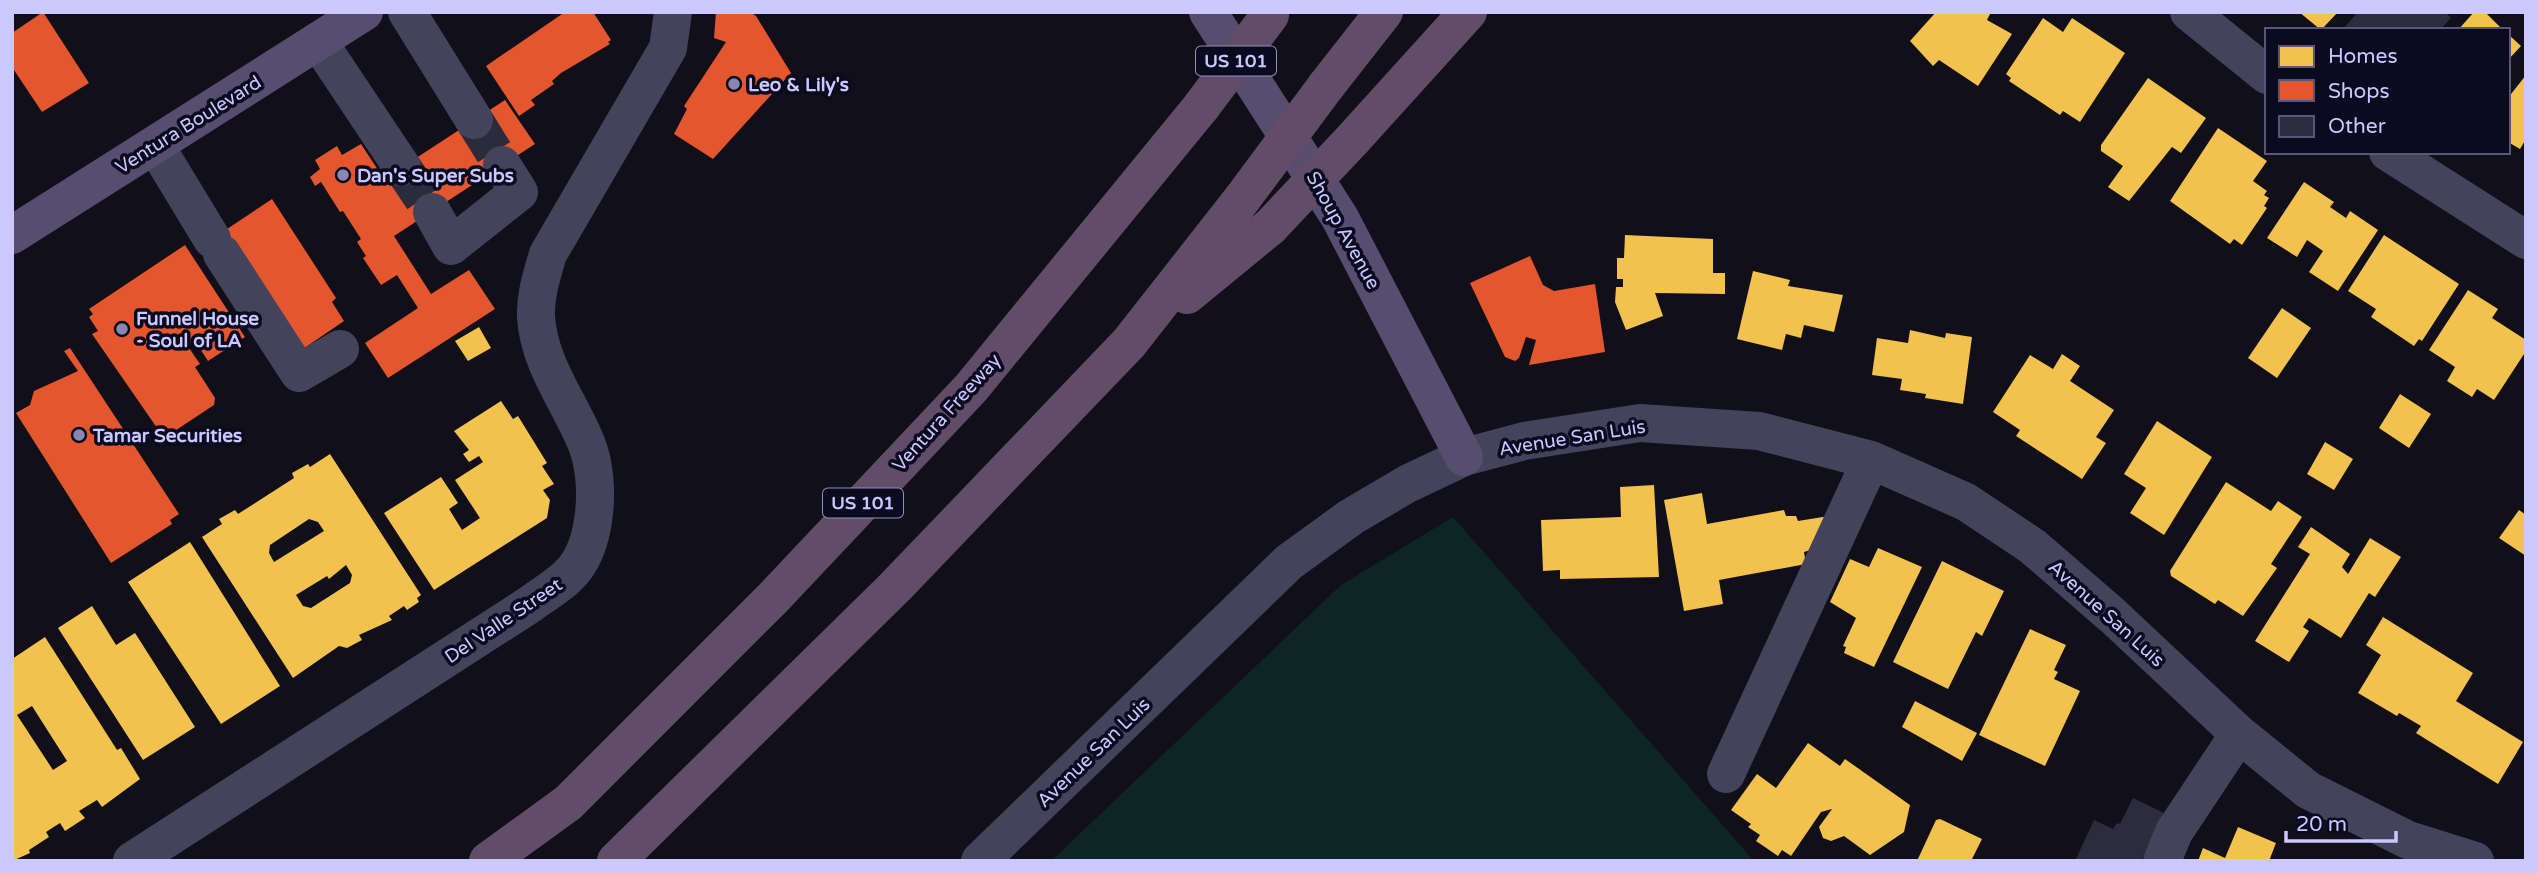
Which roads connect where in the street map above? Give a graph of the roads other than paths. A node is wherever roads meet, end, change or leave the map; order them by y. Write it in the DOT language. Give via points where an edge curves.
graph roads {
  1 [pos="364,12"];
  2 [pos="407,12"];
  3 [pos="673,12"];
  4 [pos="1209,12"];
  5 [pos="1384,12"];
  6 [pos="1468,12"];
  7 [pos="2189,12"];
  8 [pos="1271,13"];
  9 [pos="318,41"];
  10 [pos="2265,73"];
  11 [pos="474,120"];
  12 [pos="155,145"];
  13 [pos="2391,154"];
  14 [pos="502,165"];
  15 [pos="402,167"];
  16 [pos="432,212"];
  17 [pos="12,235"];
  18 [pos="2526,240"];
  19 [pos="1129,343"];
  20 [pos="340,349"];
  21 [pos="1464,457"];
  22 [pos="1871,460"];
  23 [pos="2239,734"];
  24 [pos="1726,774"];
  25 [pos="2403,850"];
  26 [pos="132,861"];
  27 [pos="488,861"];
  28 [pos="616,861"];
  29 [pos="980,861"];
  30 [pos="2162,861"];
  31 [pos="2475,861"];
  1 -- 9 [label="main road, Ventura Boulevard"];
  2 -- 11 [label="street"];
  3 -- 26 [label="street, Del Valle Street" via="668,47 548,254 537,292 536,317 544,357 588,446 596,493 590,537 570,575"];
  4 -- 21 [label="main road, Shoup Avenue" via="1340,218"];
  5 -- 19 [label="highway, bridge"];
  6 -- 19 [label="highway, bridge" via="1270,227"];
  7 -- 10 [label="street"];
  8 -- 27 [label="highway, Ventura Freeway / US 101, bridge" via="1201,107 971,388 784,587 568,803"];
  9 -- 12 [label="main road, Ventura Boulevard"];
  9 -- 15 [label="street"];
  12 -- 17 [label="main road, Ventura Boulevard"];
  12 -- 20 [label="street" via="299,373"];
  13 -- 18 [label="street"];
  14 -- 16 [label="street" via="519,192 451,246"];
  19 -- 28 [label="highway" via="895,587"];
  21 -- 22 [label="street, Avenue San Luis" via="1524,441 1640,423 1759,431"];
  21 -- 29 [label="street, Avenue San Luis" via="1351,517 1289,562"];
  22 -- 23 [label="street, Avenue San Luis" via="1966,502 2032,546"];
  22 -- 24 [label="street"];
  23 -- 25 [label="street, Avenue San Luis" via="2308,789"];
  23 -- 30 [label="street" via="2174,832"];
  25 -- 31 [label="street, Avenue San Luis"];
}
